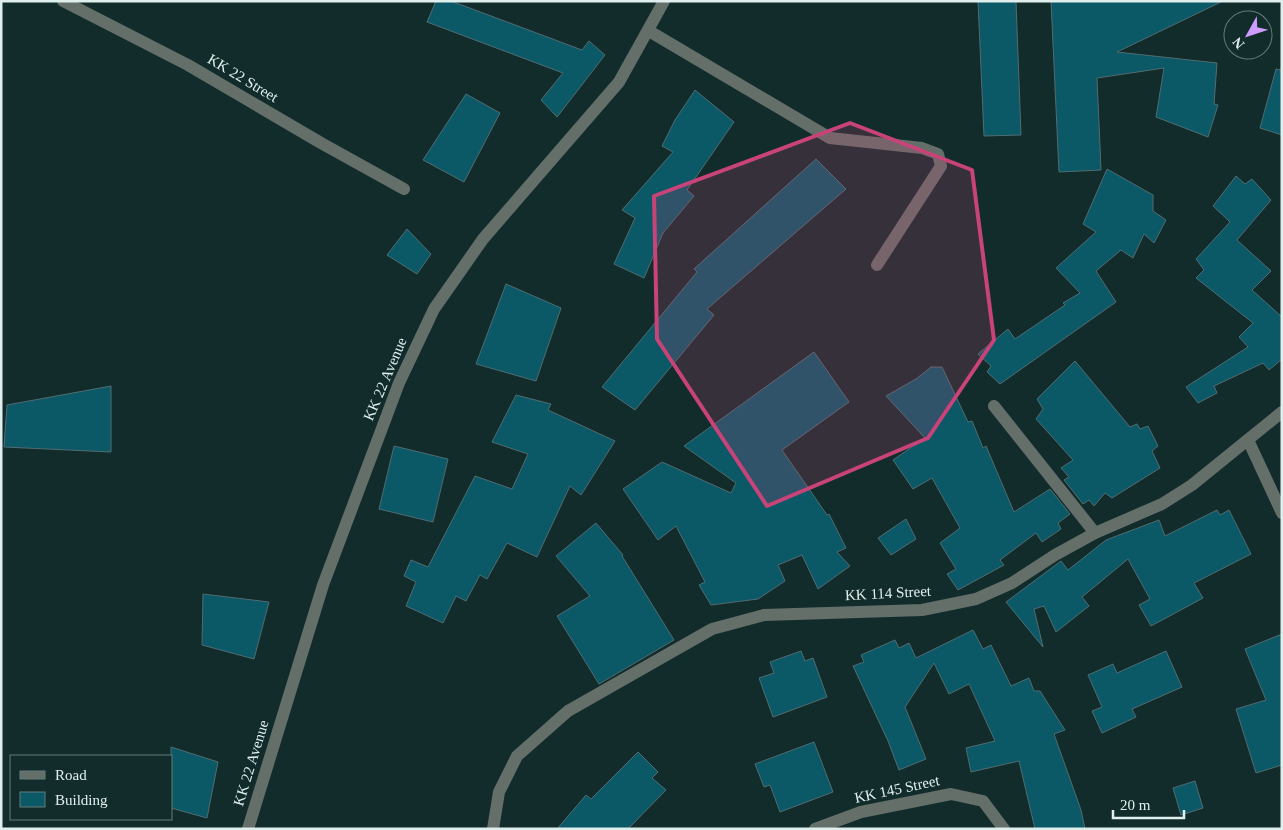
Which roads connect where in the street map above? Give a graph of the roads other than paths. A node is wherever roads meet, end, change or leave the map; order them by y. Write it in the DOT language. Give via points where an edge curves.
graph roads {
  1 [pos="63,1"];
  2 [pos="664,1"];
  3 [pos="649,31"];
  4 [pos="404,189"];
  5 [pos="877,265"];
  6 [pos="994,406"];
  7 [pos="1282,412"];
  8 [pos="1248,440"];
  9 [pos="1282,513"];
  10 [pos="1095,533"];
  11 [pos="248,829"];
  12 [pos="493,829"];
  13 [pos="815,829"];
  14 [pos="1004,829"];
  1 -- 4 [label="street, KK 22 Street" via="188,65"];
  2 -- 3 [label="street, KK 22 Avenue"];
  3 -- 5 [label="street" via="830,138 922,148 938,154 941,166"];
  3 -- 11 [label="street, KK 22 Avenue" via="619,82 483,239 434,309 399,383 323,586"];
  6 -- 10 [label="street"];
  7 -- 8 [label="street, KK 114 Street"];
  8 -- 9 [label="street"];
  8 -- 10 [label="street, KK 114 Street" via="1192,485 1162,504"];
  10 -- 12 [label="street, KK 114 Street" via="1012,583 976,599 922,610 764,615 712,629 568,711 517,756 499,792"];
  13 -- 14 [label="street, KK 145 Street" via="862,812 951,794 983,801"];
}
